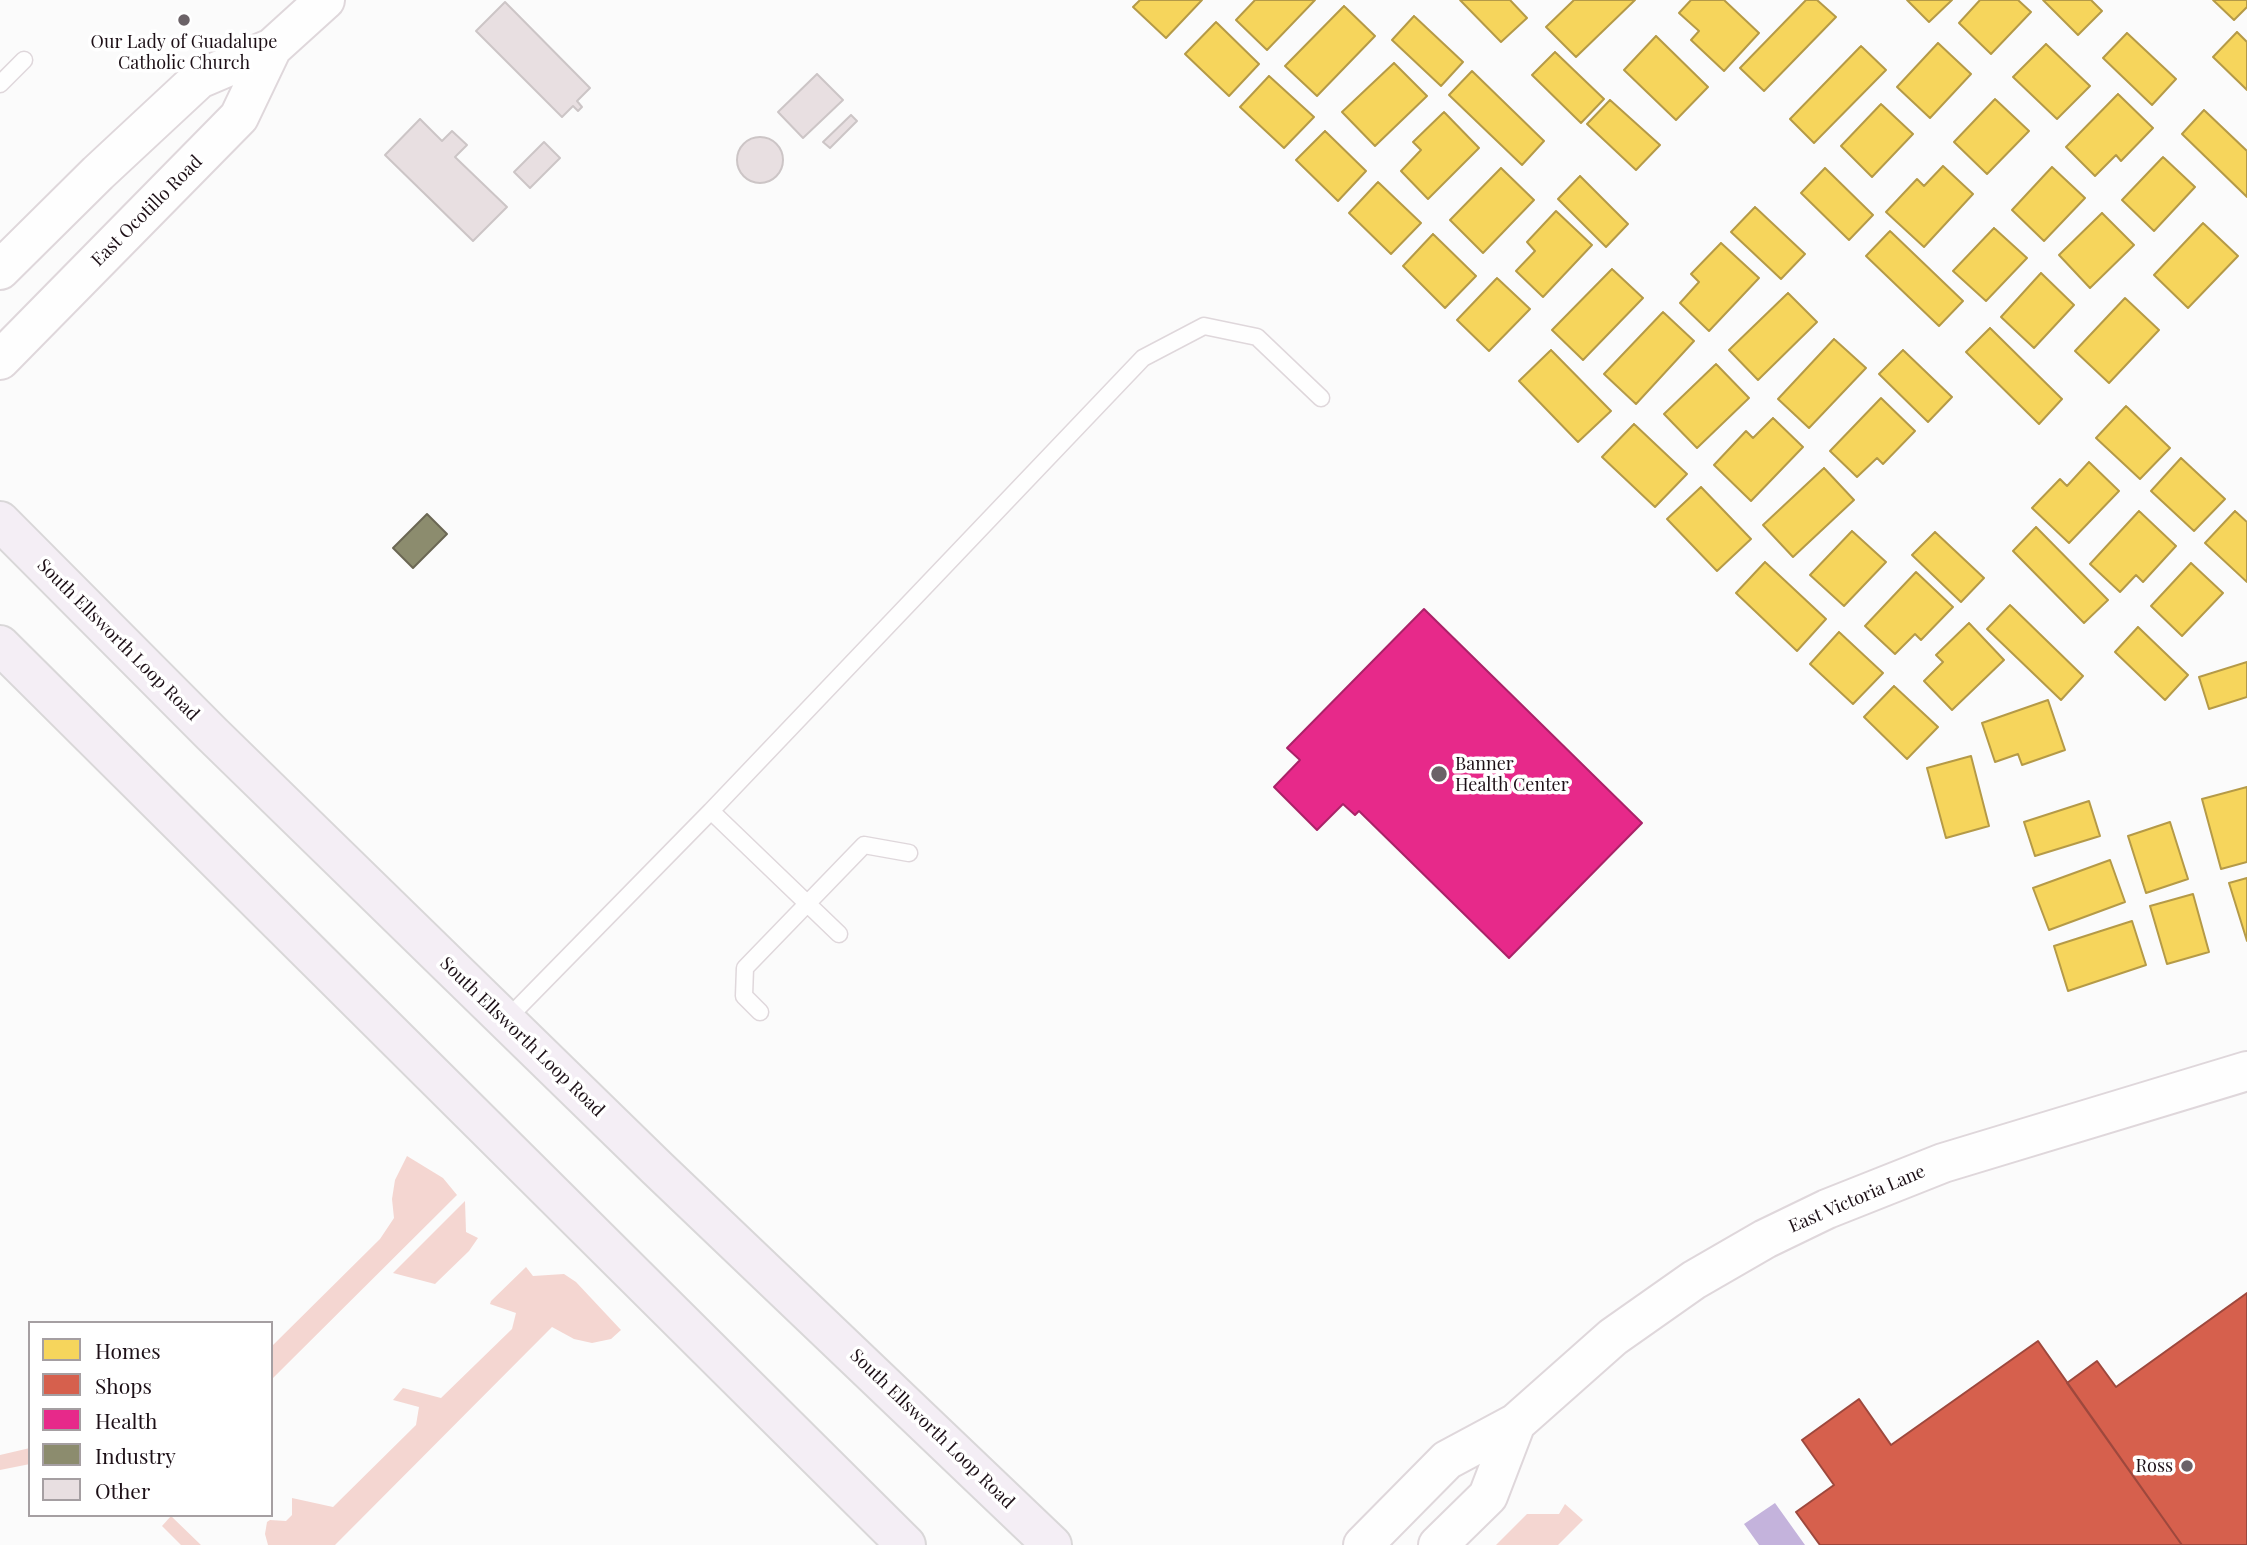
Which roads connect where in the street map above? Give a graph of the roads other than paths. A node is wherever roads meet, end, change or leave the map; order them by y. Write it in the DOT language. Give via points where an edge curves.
graph roads {
  1 [pos="325,0"];
  2 [pos="272,48"];
  3 [pos="24,60"];
  4 [pos="0,84"];
  5 [pos="0,270"];
  6 [pos="0,360"];
  7 [pos="1321,398"];
  8 [pos="0,521"];
  9 [pos="0,645"];
  10 [pos="711,811"];
  11 [pos="909,853"];
  12 [pos="807,904"];
  13 [pos="839,934"];
  14 [pos="760,1012"];
  15 [pos="505,1020"];
  16 [pos="2247,1071"];
  17 [pos="1516,1423"];
  18 [pos="906,1545"];
  19 [pos="1052,1545"];
  20 [pos="1363,1545"];
  21 [pos="1438,1545"];
  1 -- 2 [label="street, East Ocotillo Road"];
  2 -- 5 [label="street, East Ocotillo Road" via="199,79"];
  2 -- 6 [label="street, East Ocotillo Road" via="239,117"];
  3 -- 4 [label="lane"];
  7 -- 10 [label="lane" via="1257,337 1204,326 1143,358"];
  8 -- 15 [label="main road, South Ellsworth Loop Road"];
  9 -- 18 [label="main road"];
  10 -- 12 [label="lane"];
  10 -- 15 [label="lane"];
  11 -- 12 [label="lane" via="864,845"];
  12 -- 13 [label="lane"];
  12 -- 14 [label="lane" via="745,968 744,996"];
  15 -- 19 [label="main road, South Ellsworth Loop Road"];
  16 -- 17 [label="street, East Victoria Lane" via="1943,1163 1827,1209 1694,1280 1613,1337"];
  17 -- 20 [label="street, East Victoria Lane" via="1447,1460"];
  17 -- 21 [label="street, East Victoria Lane" via="1488,1496"];
}
